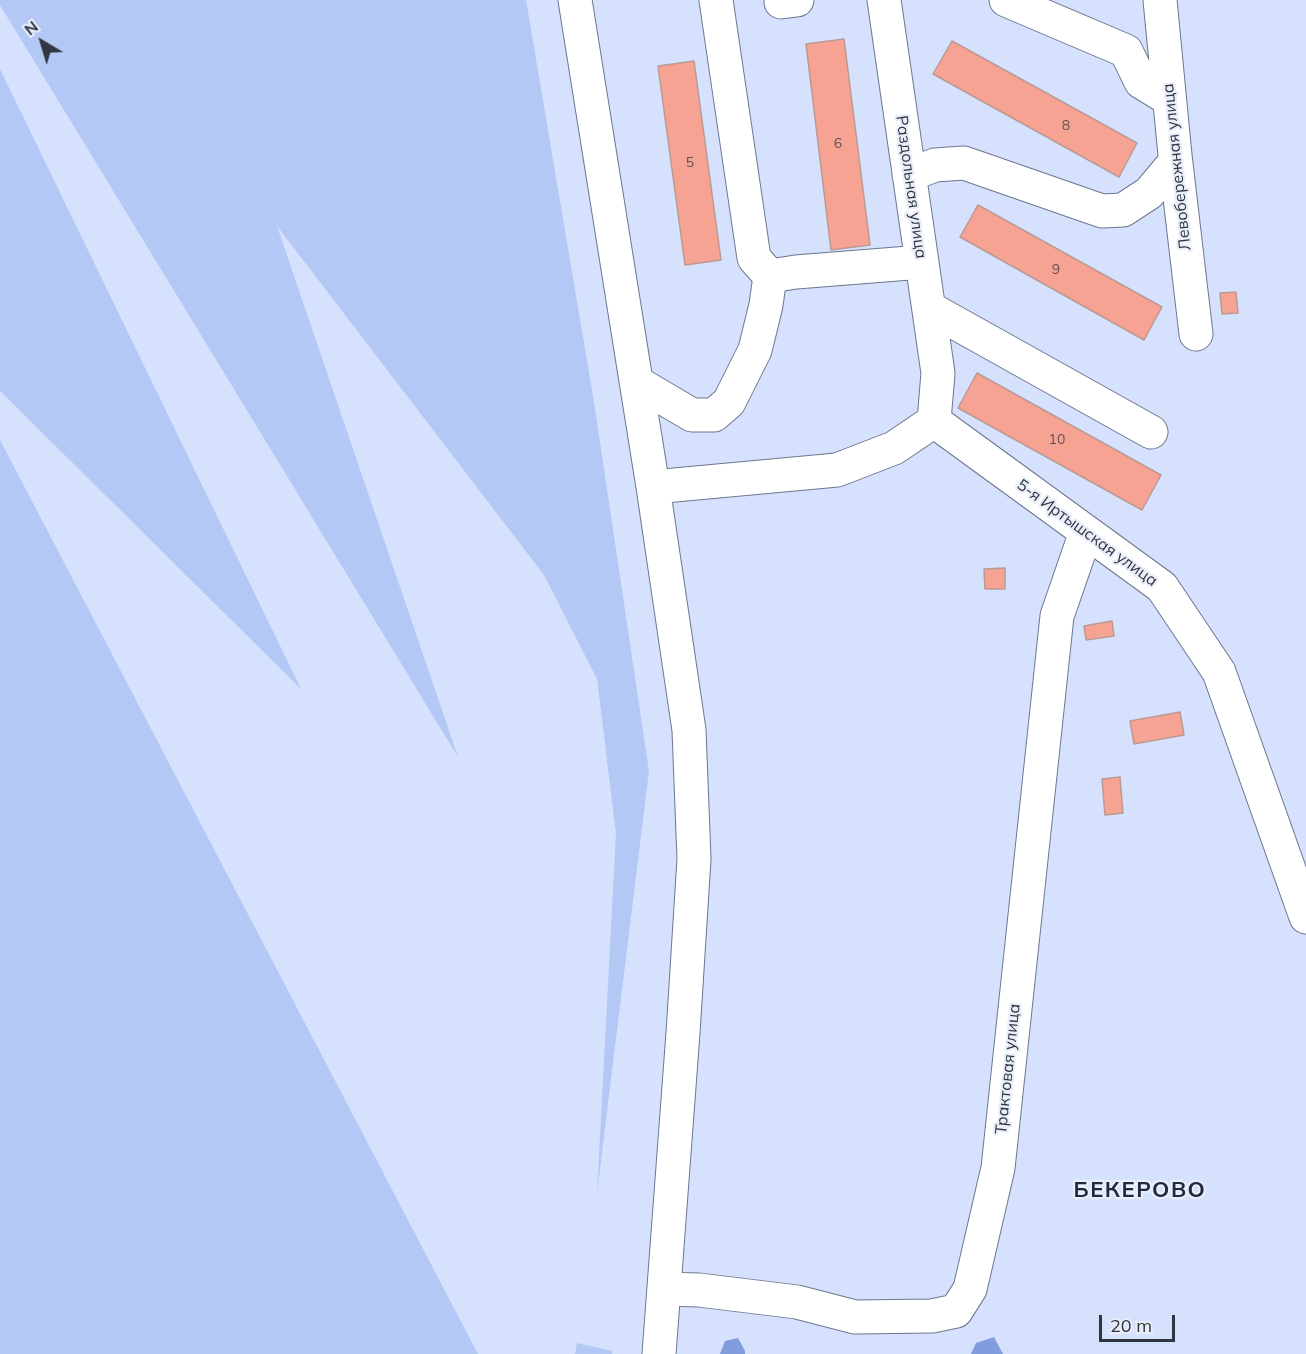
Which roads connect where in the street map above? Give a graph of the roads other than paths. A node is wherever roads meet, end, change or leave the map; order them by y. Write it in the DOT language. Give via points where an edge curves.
graph roads {
  1 [pos="575,0"];
  2 [pos="716,0"];
  3 [pos="884,0"];
  4 [pos="1006,0"];
  5 [pos="1160,0"];
  6 [pos="1169,99"];
  7 [pos="1175,162"];
  8 [pos="909,175"];
  9 [pos="922,262"];
  10 [pos="770,276"];
  11 [pos="929,308"];
  12 [pos="1196,334"];
  13 [pos="636,382"];
  14 [pos="934,421"];
  15 [pos="1151,432"];
  16 [pos="653,487"];
  17 [pos="1086,532"];
  18 [pos="1306,917"];
  19 [pos="664,1289"];
  20 [pos="658,1354"];
  1 -- 13 [label="street"];
  2 -- 10 [label="street" via="754,258"];
  3 -- 8 [label="street, Раздольная улица"];
  4 -- 6 [label="street" via="1126,51 1141,82"];
  5 -- 6 [label="street, Левобережная улица"];
  6 -- 7 [label="street, Левобережная улица"];
  7 -- 8 [label="street" via="1149,193 1123,210 1102,211 964,163 935,165"];
  7 -- 12 [label="street, Левобережная улица"];
  8 -- 9 [label="street, Раздольная улица"];
  9 -- 10 [label="street"];
  9 -- 11 [label="street, Раздольная улица"];
  10 -- 13 [label="street" via="755,350 729,402 714,415 692,415"];
  11 -- 14 [label="street, Раздольная улица" via="938,373"];
  11 -- 15 [label="street"];
  13 -- 16 [label="street"];
  14 -- 16 [label="street" via="894,448 837,470"];
  14 -- 17 [label="street, 5-я Иртышская улица"];
  16 -- 19 [label="street" via="689,730 694,859"];
  17 -- 18 [label="street, 5-я Иртышская улица" via="1162,587 1219,672"];
  17 -- 19 [label="street, Трактовая улица" via="1057,616 998,1168 970,1289 956,1311 932,1316 855,1317 797,1302"];
  19 -- 20 [label="street"];
}
